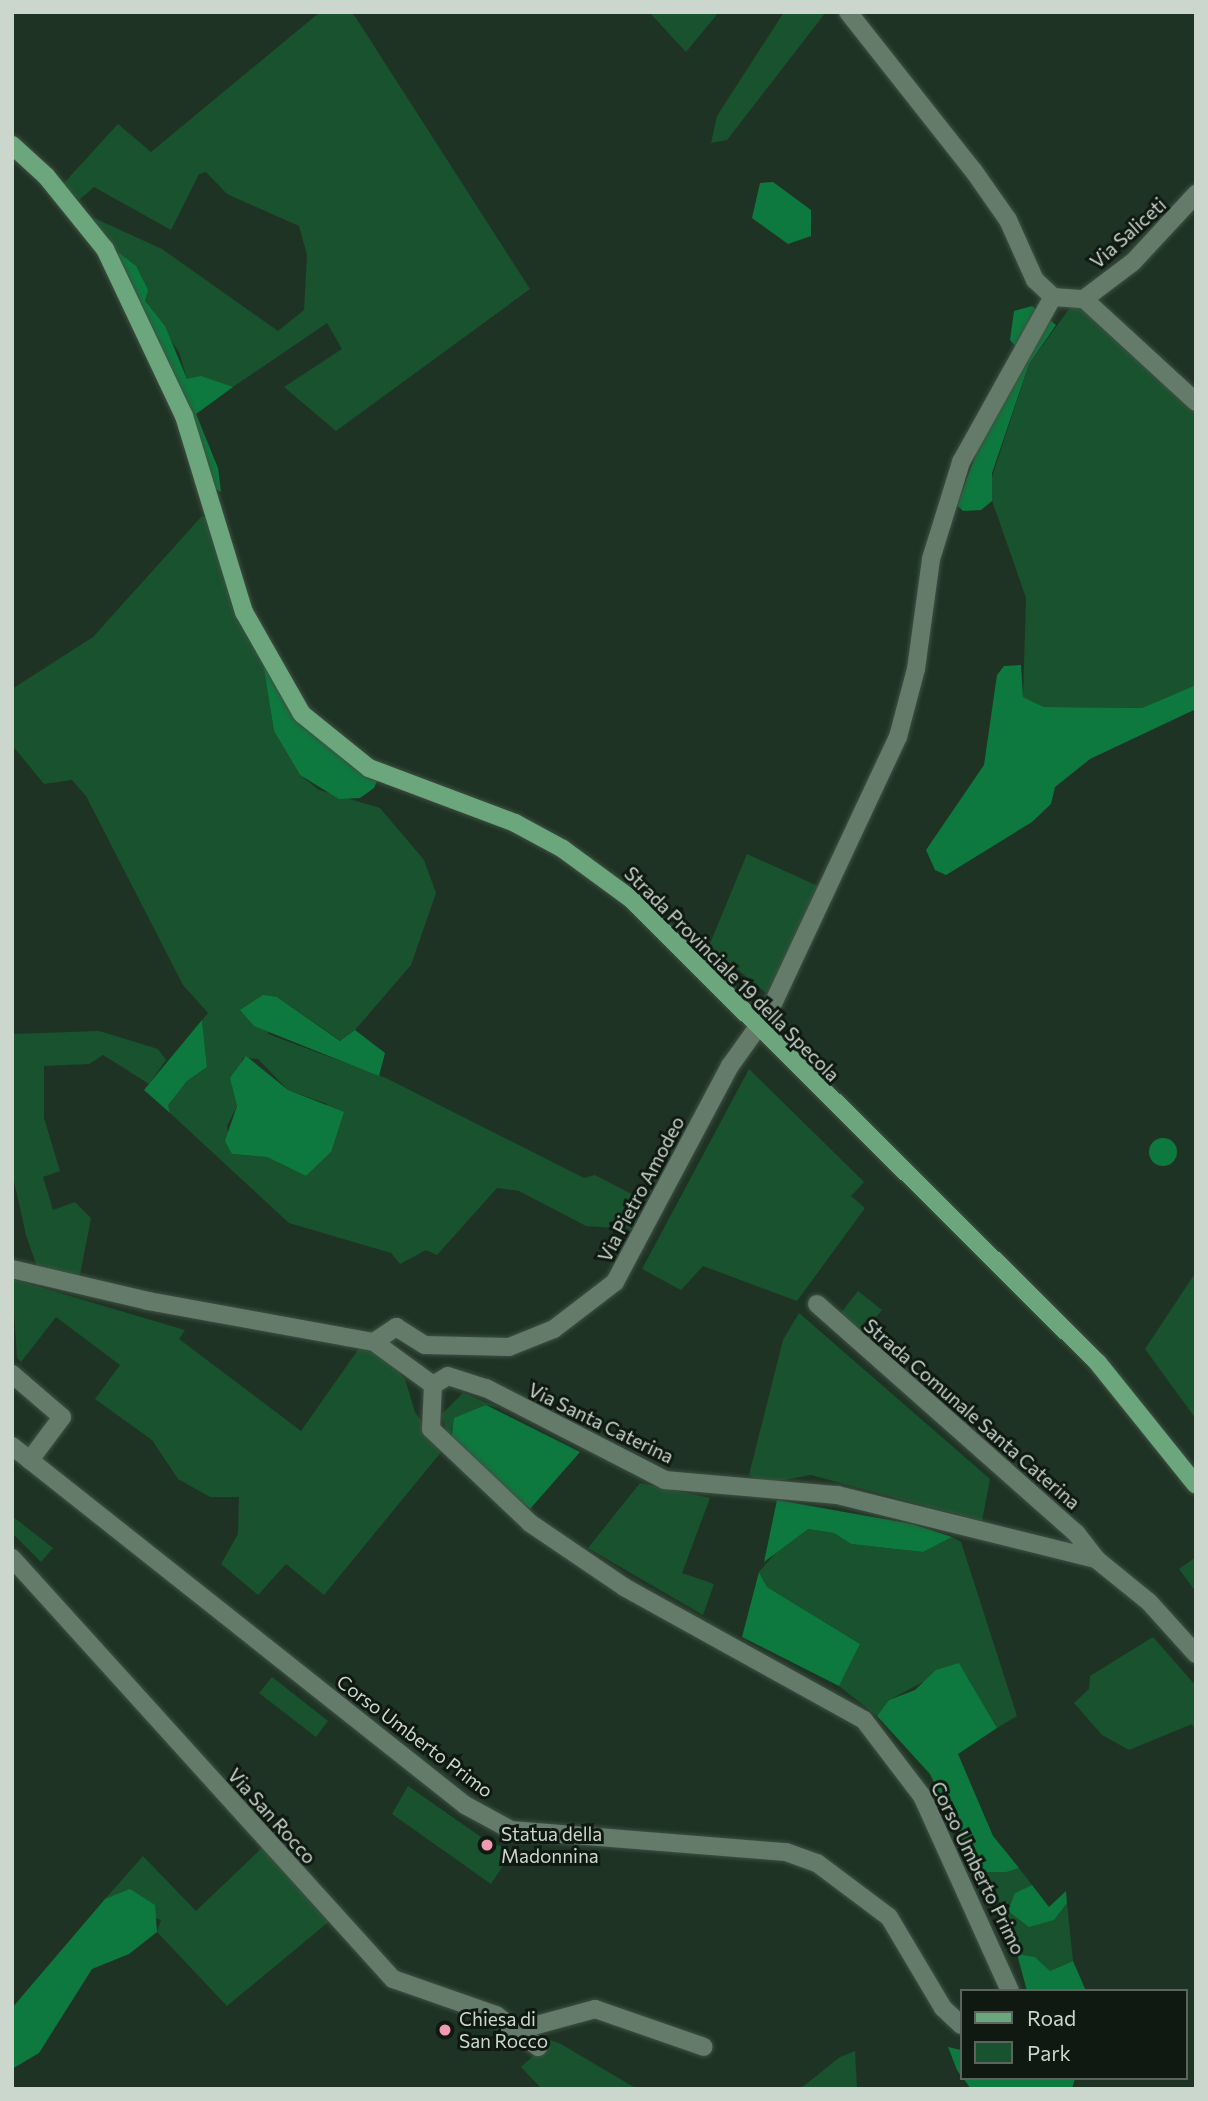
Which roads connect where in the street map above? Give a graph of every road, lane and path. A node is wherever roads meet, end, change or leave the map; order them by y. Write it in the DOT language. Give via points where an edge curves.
graph roads {
  1 [pos="848,12"];
  2 [pos="12,145"];
  3 [pos="1196,194"];
  4 [pos="1053,297"];
  5 [pos="1084,299"];
  6 [pos="1196,402"];
  7 [pos="755,1028"];
  8 [pos="12,1269"];
  9 [pos="817,1304"];
  10 [pos="374,1342"];
  11 [pos="12,1374"];
  12 [pos="433,1385"];
  13 [pos="12,1446"];
  14 [pos="30,1460"];
  15 [pos="1196,1485"];
  16 [pos="12,1558"];
  17 [pos="1096,1559"];
  18 [pos="1196,1654"];
  19 [pos="1009,1989"];
  20 [pos="960,2024"];
  21 [pos="522,2029"];
  22 [pos="538,2048"];
  23 [pos="704,2048"];
  1 -- 4 [label="street" via="973,170 1008,220 1035,280"];
  2 -- 7 [label="main road, Strada Provinciale 19 della Specola" via="46,176 105,249 184,416 244,612 302,714 369,768 515,823 599,873"];
  3 -- 5 [label="street, Via Saliceti" via="1133,262"];
  4 -- 5 [label="street"];
  4 -- 7 [label="street" via="961,463 931,559 916,669 898,737"];
  5 -- 6 [label="street"];
  7 -- 10 [label="street, Via Pietro Amodeo" via="615,1282 587,1306 509,1347 425,1345 396,1327"];
  7 -- 15 [label="main road, Strada Provinciale 19 della Specola" via="1098,1363"];
  8 -- 10 [label="street"];
  9 -- 17 [label="street, Strada Comunale Santa Caterina" via="1076,1533"];
  10 -- 12 [label="street"];
  11 -- 14 [label="street" via="62,1417"];
  12 -- 17 [label="street, Via Santa Caterina" via="448,1376 486,1388 665,1480 837,1495"];
  12 -- 19 [label="street, Corso Umberto Primo" via="431,1429 530,1523 624,1587 864,1720 922,1796"];
  13 -- 14 [label="street, Corso Umberto Primo"];
  14 -- 20 [label="street, Corso Umberto Primo" via="465,1805 511,1830 762,1849 817,1863 889,1917 943,2008"];
  16 -- 21 [label="street, Via San Rocco" via="393,1979"];
  17 -- 18 [label="street, Via Santa Caterina" via="1149,1602"];
  21 -- 22 [label="street, Via San Rocco"];
  21 -- 23 [label="street" via="595,2010"];
}
